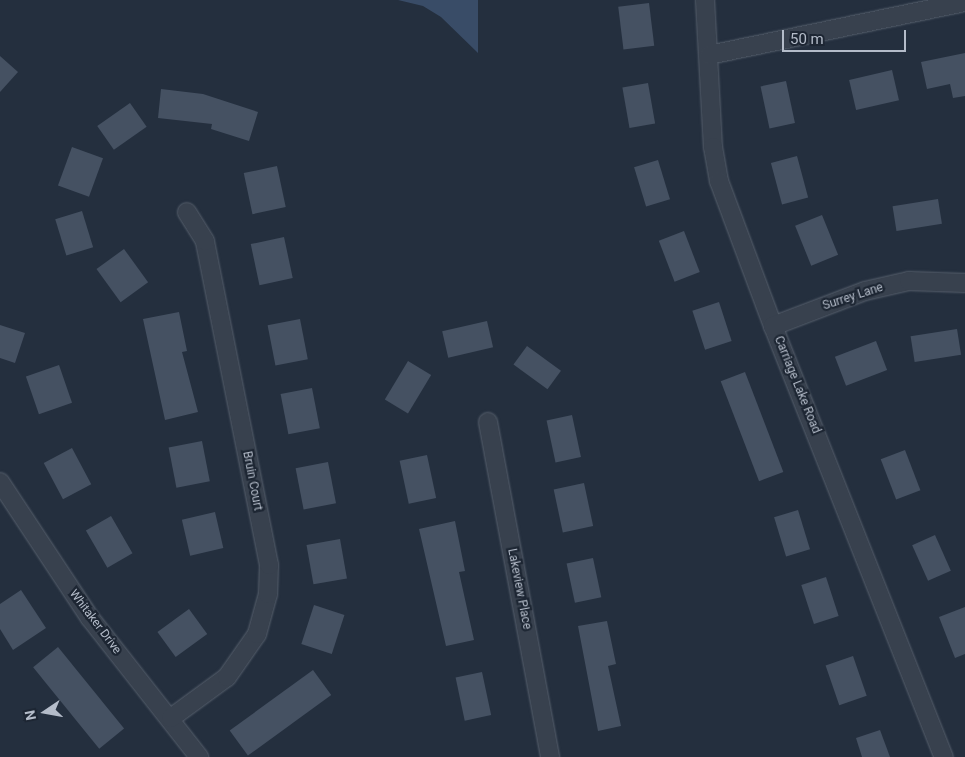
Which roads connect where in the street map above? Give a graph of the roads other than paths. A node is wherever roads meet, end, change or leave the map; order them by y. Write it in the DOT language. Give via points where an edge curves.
graph roads {
  1 [pos="704,0"];
  2 [pos="965,2"];
  3 [pos="709,55"];
  4 [pos="188,212"];
  5 [pos="965,283"];
  6 [pos="773,326"];
  7 [pos="488,422"];
  8 [pos="0,482"];
  9 [pos="171,718"];
  10 [pos="199,757"];
  11 [pos="550,757"];
  12 [pos="944,757"];
  1 -- 3 [label="street, Carriage Lake Road"];
  2 -- 3 [label="street"];
  3 -- 6 [label="street, Carriage Lake Road" via="712,147 719,181"];
  4 -- 9 [label="street, Bruin Court" via="205,241 269,565 268,594 256,634 227,677"];
  5 -- 6 [label="street, Surrey Lane" via="909,281 891,285 865,291"];
  6 -- 12 [label="street, Carriage Lake Road"];
  7 -- 11 [label="street, Lakeview Place"];
  8 -- 9 [label="street, Whitaker Drive" via="90,618"];
  9 -- 10 [label="street, Whitaker Drive"];
}
